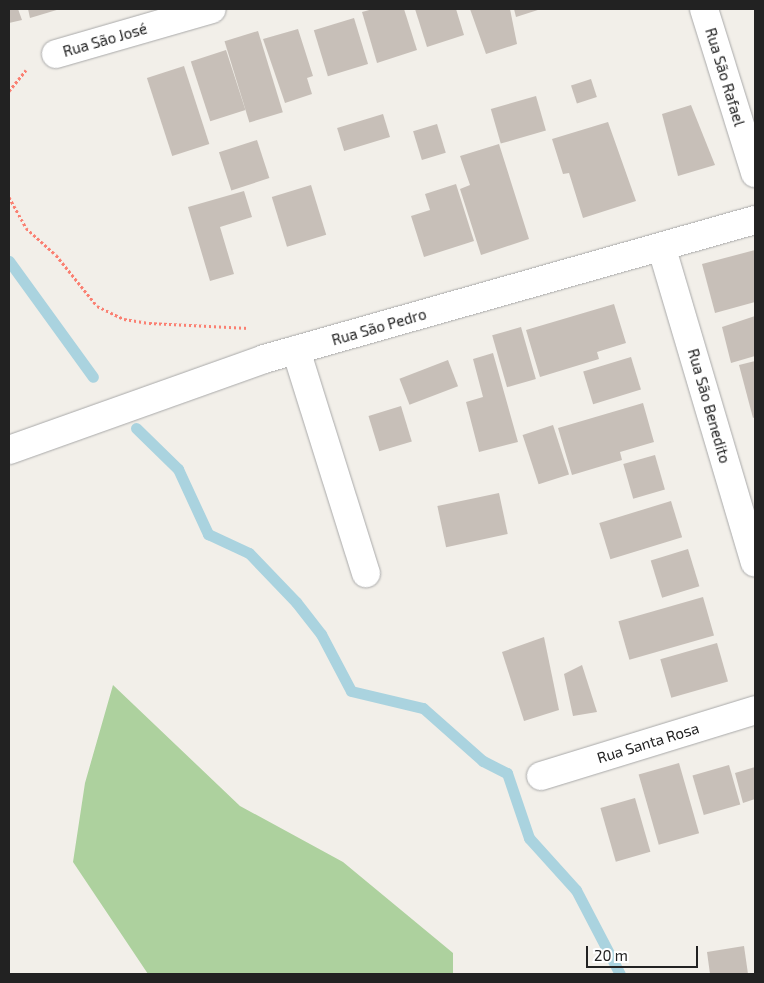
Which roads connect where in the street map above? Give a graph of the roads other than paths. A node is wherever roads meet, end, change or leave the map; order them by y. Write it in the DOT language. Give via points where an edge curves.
graph roads {
  1 [pos="212,9"];
  2 [pos="704,9"];
  3 [pos="56,54"];
  4 [pos="755,173"];
  5 [pos="755,220"];
  6 [pos="662,249"];
  7 [pos="296,350"];
  8 [pos="9,450"];
  9 [pos="755,563"];
  10 [pos="366,573"];
  11 [pos="755,710"];
  12 [pos="541,776"];
  1 -- 3 [label="street, Rua São José"];
  2 -- 4 [label="street, Rua São Rafael"];
  5 -- 6 [label="street, Rua São Pedro"];
  6 -- 7 [label="street, Rua São Pedro"];
  6 -- 9 [label="street, Rua São Benedito"];
  7 -- 8 [label="street, Rua São Pedro"];
  7 -- 10 [label="street"];
  11 -- 12 [label="street, Rua Santa Rosa"];
}
